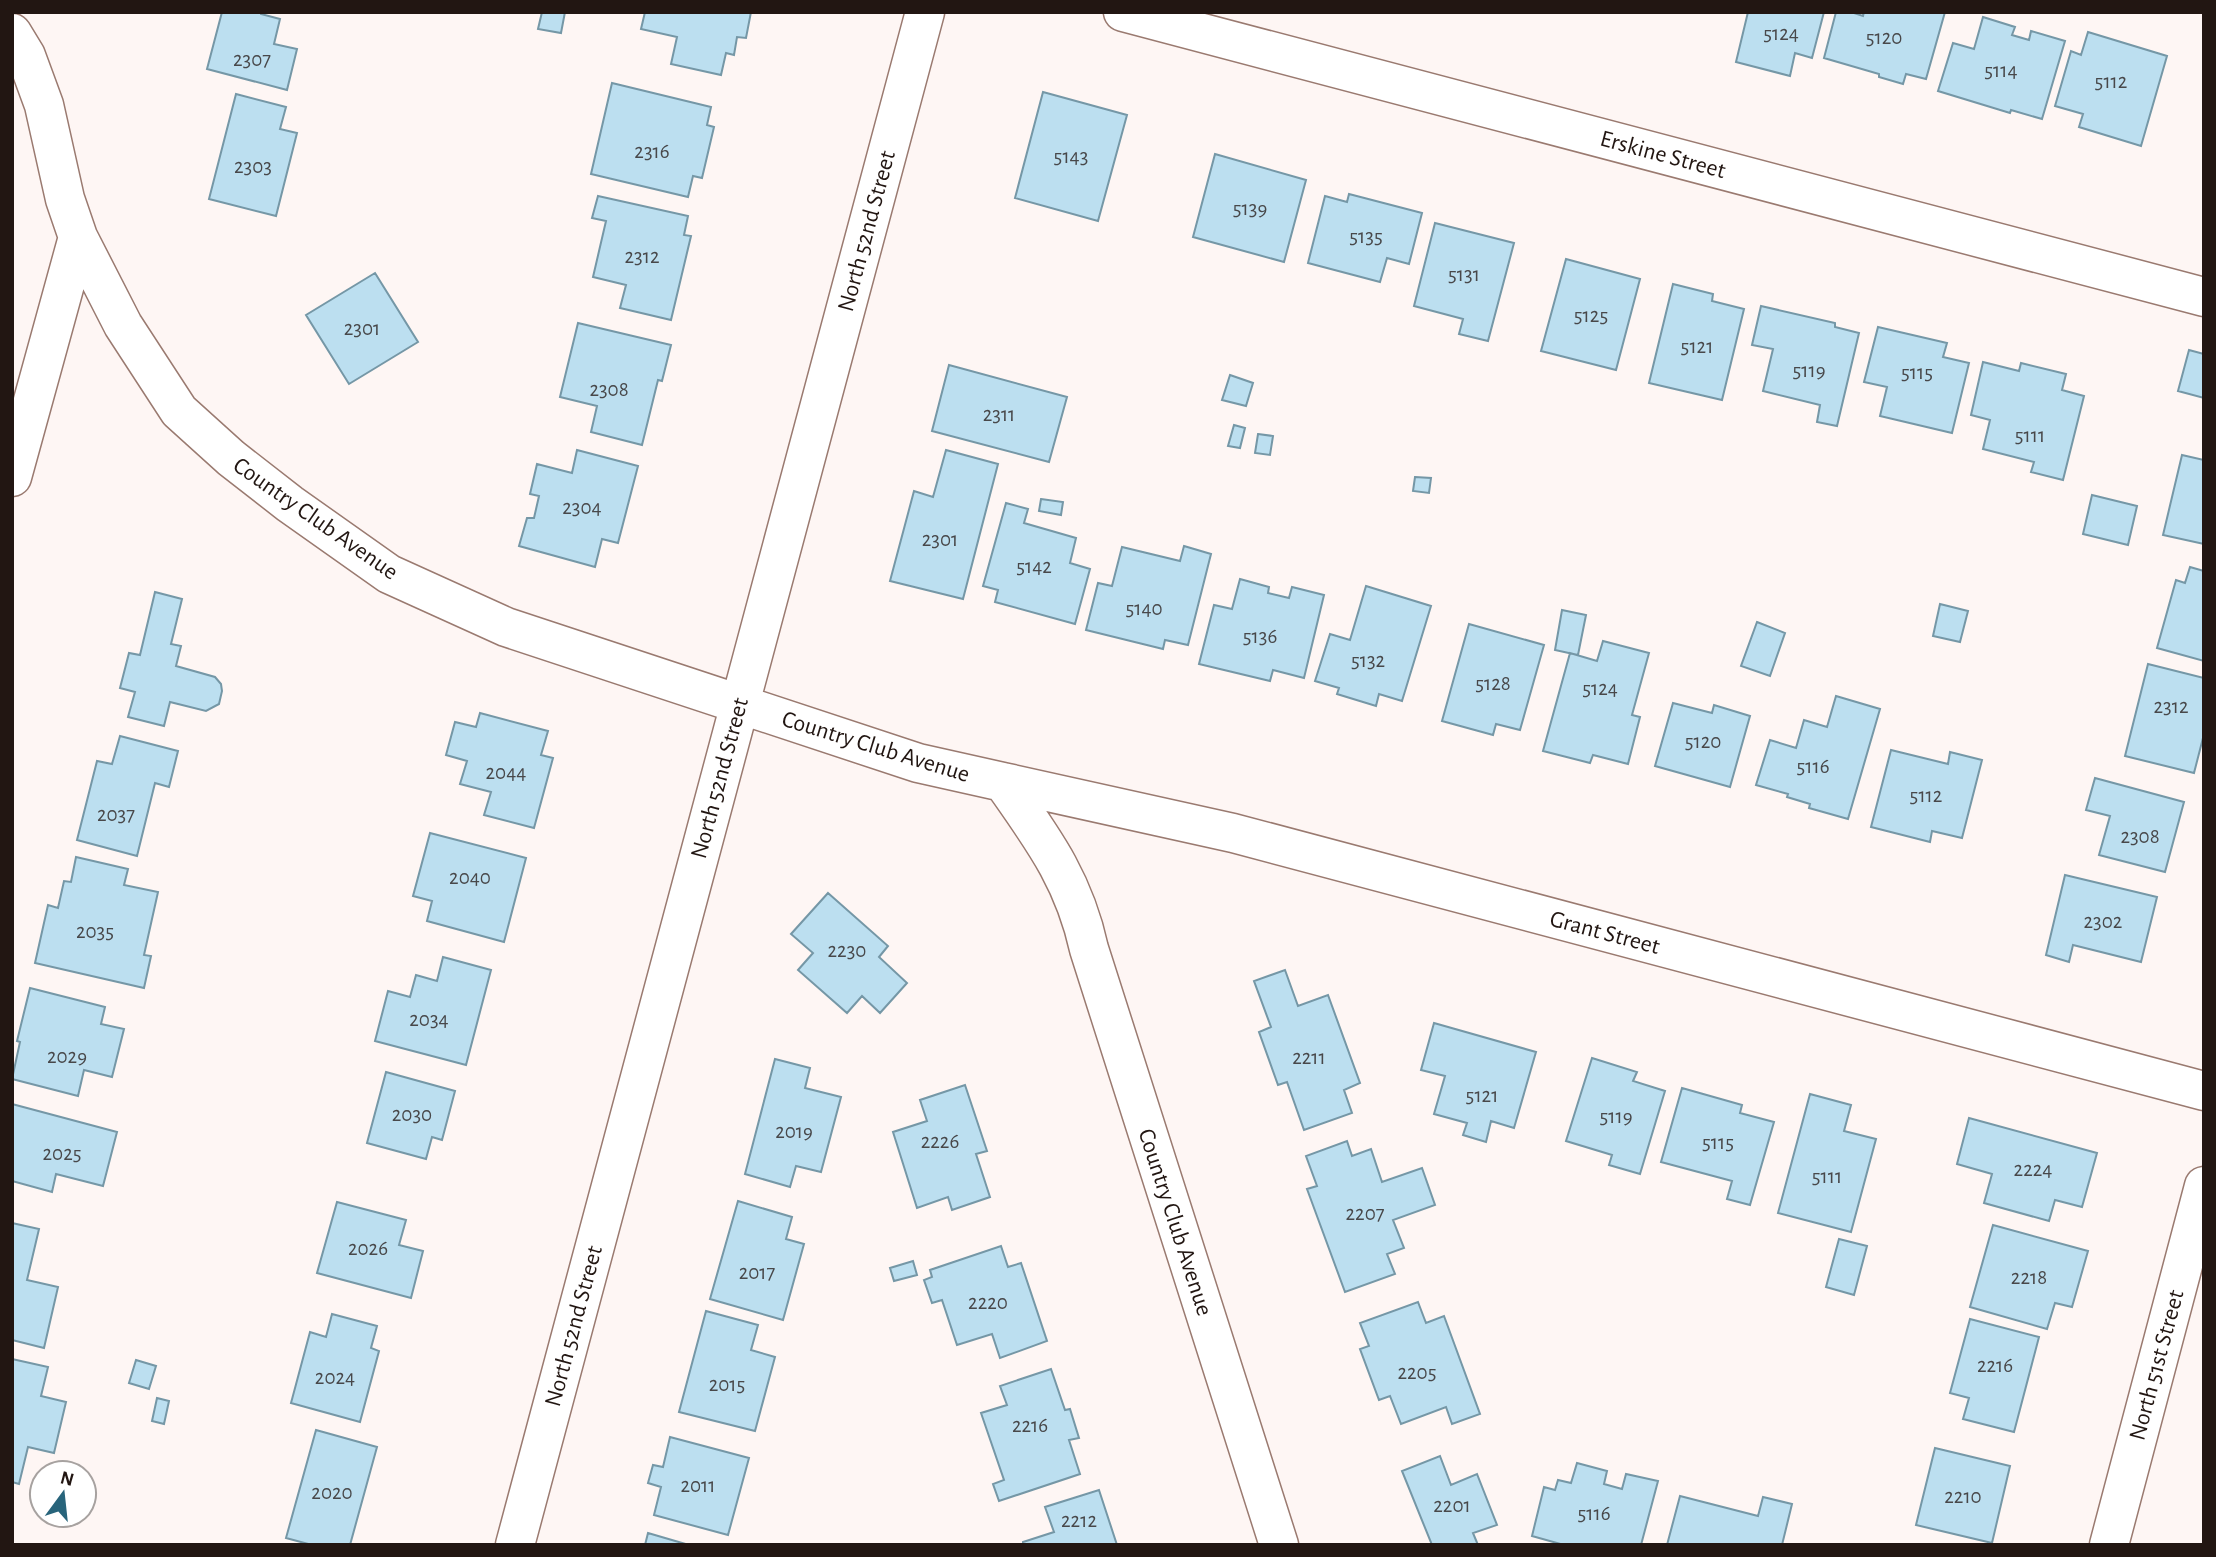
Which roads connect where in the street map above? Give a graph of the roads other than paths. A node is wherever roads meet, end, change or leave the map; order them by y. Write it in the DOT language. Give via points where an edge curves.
graph roads {
  1 [pos="31,12"];
  2 [pos="925,12"];
  3 [pos="1123,12"];
  4 [pos="19,45"];
  5 [pos="78,237"];
  6 [pos="2204,297"];
  7 [pos="12,477"];
  8 [pos="738,704"];
  9 [pos="1003,782"];
  10 [pos="2204,1091"];
  11 [pos="2204,1186"];
  12 [pos="514,1545"];
  13 [pos="1279,1545"];
  14 [pos="2109,1545"];
  1 -- 4 [label="street"];
  2 -- 8 [label="street, North 52nd Street"];
  3 -- 6 [label="street, Erskine Street"];
  4 -- 5 [label="street, Country Club Avenue" via="44,105"];
  5 -- 7 [label="street"];
  5 -- 8 [label="street, Country Club Avenue" via="123,325 179,411 289,504 389,573 506,627"];
  8 -- 9 [label="street, Country Club Avenue" via="918,763"];
  8 -- 12 [label="street, North 52nd Street"];
  9 -- 10 [label="street, Grant Street" via="1233,833"];
  9 -- 13 [label="street, Country Club Avenue" via="1054,855 1082,915"];
  11 -- 14 [label="street, North 51st Street"];
}
